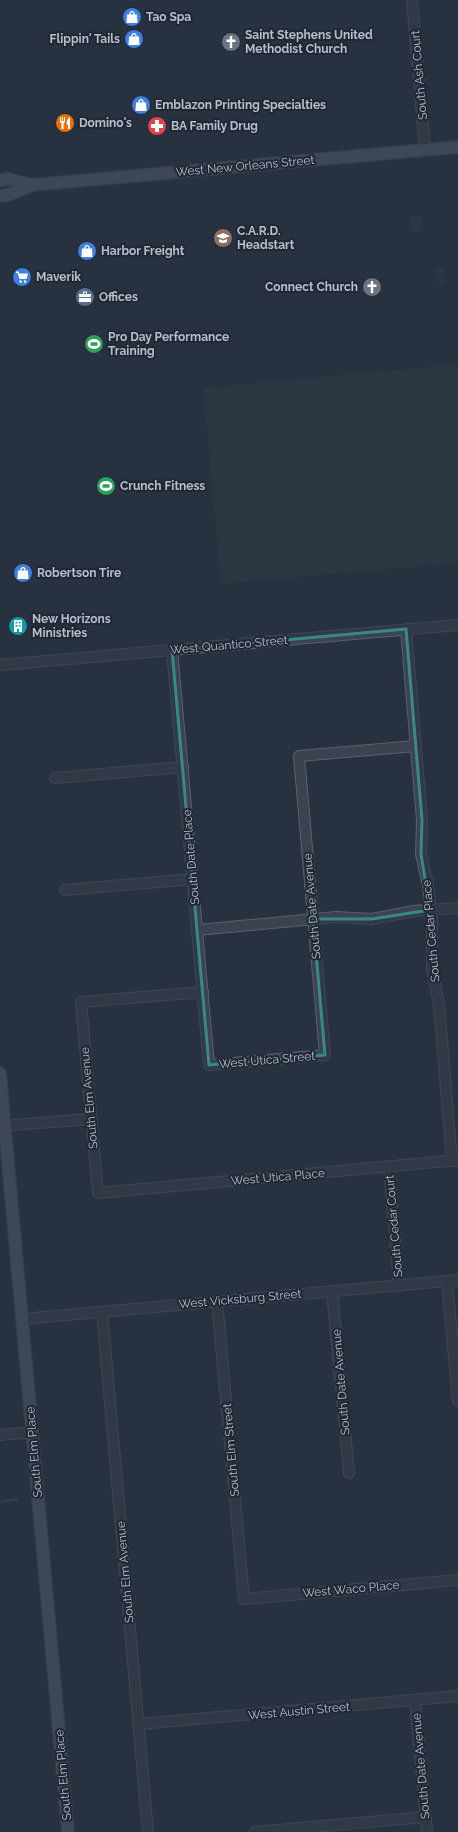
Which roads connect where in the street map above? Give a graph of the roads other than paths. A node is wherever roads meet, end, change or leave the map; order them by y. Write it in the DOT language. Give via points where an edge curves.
graph roads {
  1 [pos="412,0"];
  2 [pos="458,148"];
  3 [pos="426,150"];
  4 [pos="0,180"];
  5 [pos="32,185"];
  6 [pos="0,196"];
  7 [pos="458,624"];
  8 [pos="406,630"];
  9 [pos="172,650"];
  10 [pos="0,665"];
  11 [pos="416,746"];
  12 [pos="183,766"];
  13 [pos="55,778"];
  14 [pos="193,879"];
  15 [pos="65,890"];
  16 [pos="458,908"];
  17 [pos="430,910"];
  18 [pos="314,919"];
  19 [pos="197,930"];
  20 [pos="202,992"];
  21 [pos="325,1054"];
  22 [pos="209,1065"];
  23 [pos="0,1073"];
  24 [pos="91,1119"];
  25 [pos="2,1126"];
  26 [pos="455,1161"];
  27 [pos="389,1166"];
  28 [pos="98,1193"];
  29 [pos="458,1280"];
  30 [pos="447,1281"];
  31 [pos="399,1286"];
  32 [pos="332,1291"];
  33 [pos="217,1302"];
  34 [pos="102,1312"];
  35 [pos="22,1319"];
  36 [pos="458,1402"];
  37 [pos="32,1432"];
  38 [pos="0,1435"];
  39 [pos="349,1473"];
  40 [pos="458,1580"];
  41 [pos="244,1599"];
  42 [pos="458,1696"];
  43 [pos="415,1700"];
  44 [pos="139,1724"];
  45 [pos="426,1817"];
  46 [pos="68,1832"];
  47 [pos="148,1832"];
  48 [pos="255,1832"];
  49 [pos="427,1832"];
  1 -- 3 [label="street, South Ash Court"];
  2 -- 3 [label="main road, West New Orleans Street"];
  3 -- 5 [label="main road, West New Orleans Street"];
  4 -- 5 [label="main road, West New Orleans Street" via="8,179"];
  5 -- 6 [label="main road, West New Orleans Street"];
  7 -- 8 [label="street, West Quantico Street"];
  8 -- 9 [label="street, West Quantico Street"];
  8 -- 11 [label="street, South Cedar Place"];
  9 -- 10 [label="street, West Quantico Street"];
  9 -- 12 [label="street, South Date Place"];
  11 -- 17 [label="street, South Cedar Place" via="422,820 421,854"];
  11 -- 18 [label="street, South Date Avenue" via="299,756"];
  12 -- 13 [label="street"];
  12 -- 14 [label="street, South Date Place"];
  14 -- 15 [label="street"];
  14 -- 19 [label="street, South Date Place"];
  16 -- 17 [label="street"];
  17 -- 18 [label="street" via="404,912 372,919"];
  17 -- 26 [label="street, South Cedar Place" via="432,969 439,1004"];
  18 -- 19 [label="street"];
  18 -- 21 [label="street, South Date Avenue"];
  19 -- 20 [label="street, South Date Place"];
  20 -- 22 [label="street, South Date Place"];
  20 -- 24 [label="street, South Elm Avenue" via="81,1002"];
  21 -- 22 [label="street, West Utica Street"];
  23 -- 25 [label="main road, South Elm Place"];
  24 -- 25 [label="street"];
  24 -- 28 [label="street, South Elm Avenue"];
  25 -- 35 [label="main road, South Elm Place"];
  26 -- 27 [label="street, West Utica Place"];
  27 -- 28 [label="street, West Utica Place"];
  27 -- 31 [label="street, South Cedar Court"];
  29 -- 30 [label="street, West Vicksburg Street"];
  30 -- 31 [label="street, West Vicksburg Street"];
  30 -- 36 [label="street"];
  31 -- 32 [label="street, West Vicksburg Street"];
  32 -- 33 [label="street, West Vicksburg Street"];
  32 -- 39 [label="street, South Date Avenue"];
  33 -- 34 [label="street, West Vicksburg Street"];
  33 -- 41 [label="street, South Elm Street"];
  34 -- 35 [label="street, West Vicksburg Street"];
  34 -- 44 [label="street, South Elm Avenue"];
  35 -- 37 [label="main road, South Elm Place"];
  37 -- 38 [label="street"];
  37 -- 46 [label="main road, South Elm Place"];
  40 -- 41 [label="street, West Waco Place"];
  42 -- 43 [label="street, West Austin Street"];
  43 -- 44 [label="street, West Austin Street"];
  43 -- 45 [label="street, South Date Avenue"];
  44 -- 47 [label="street, South Elm Avenue"];
  45 -- 48 [label="street"];
  45 -- 49 [label="street, South Date Avenue"];
}
